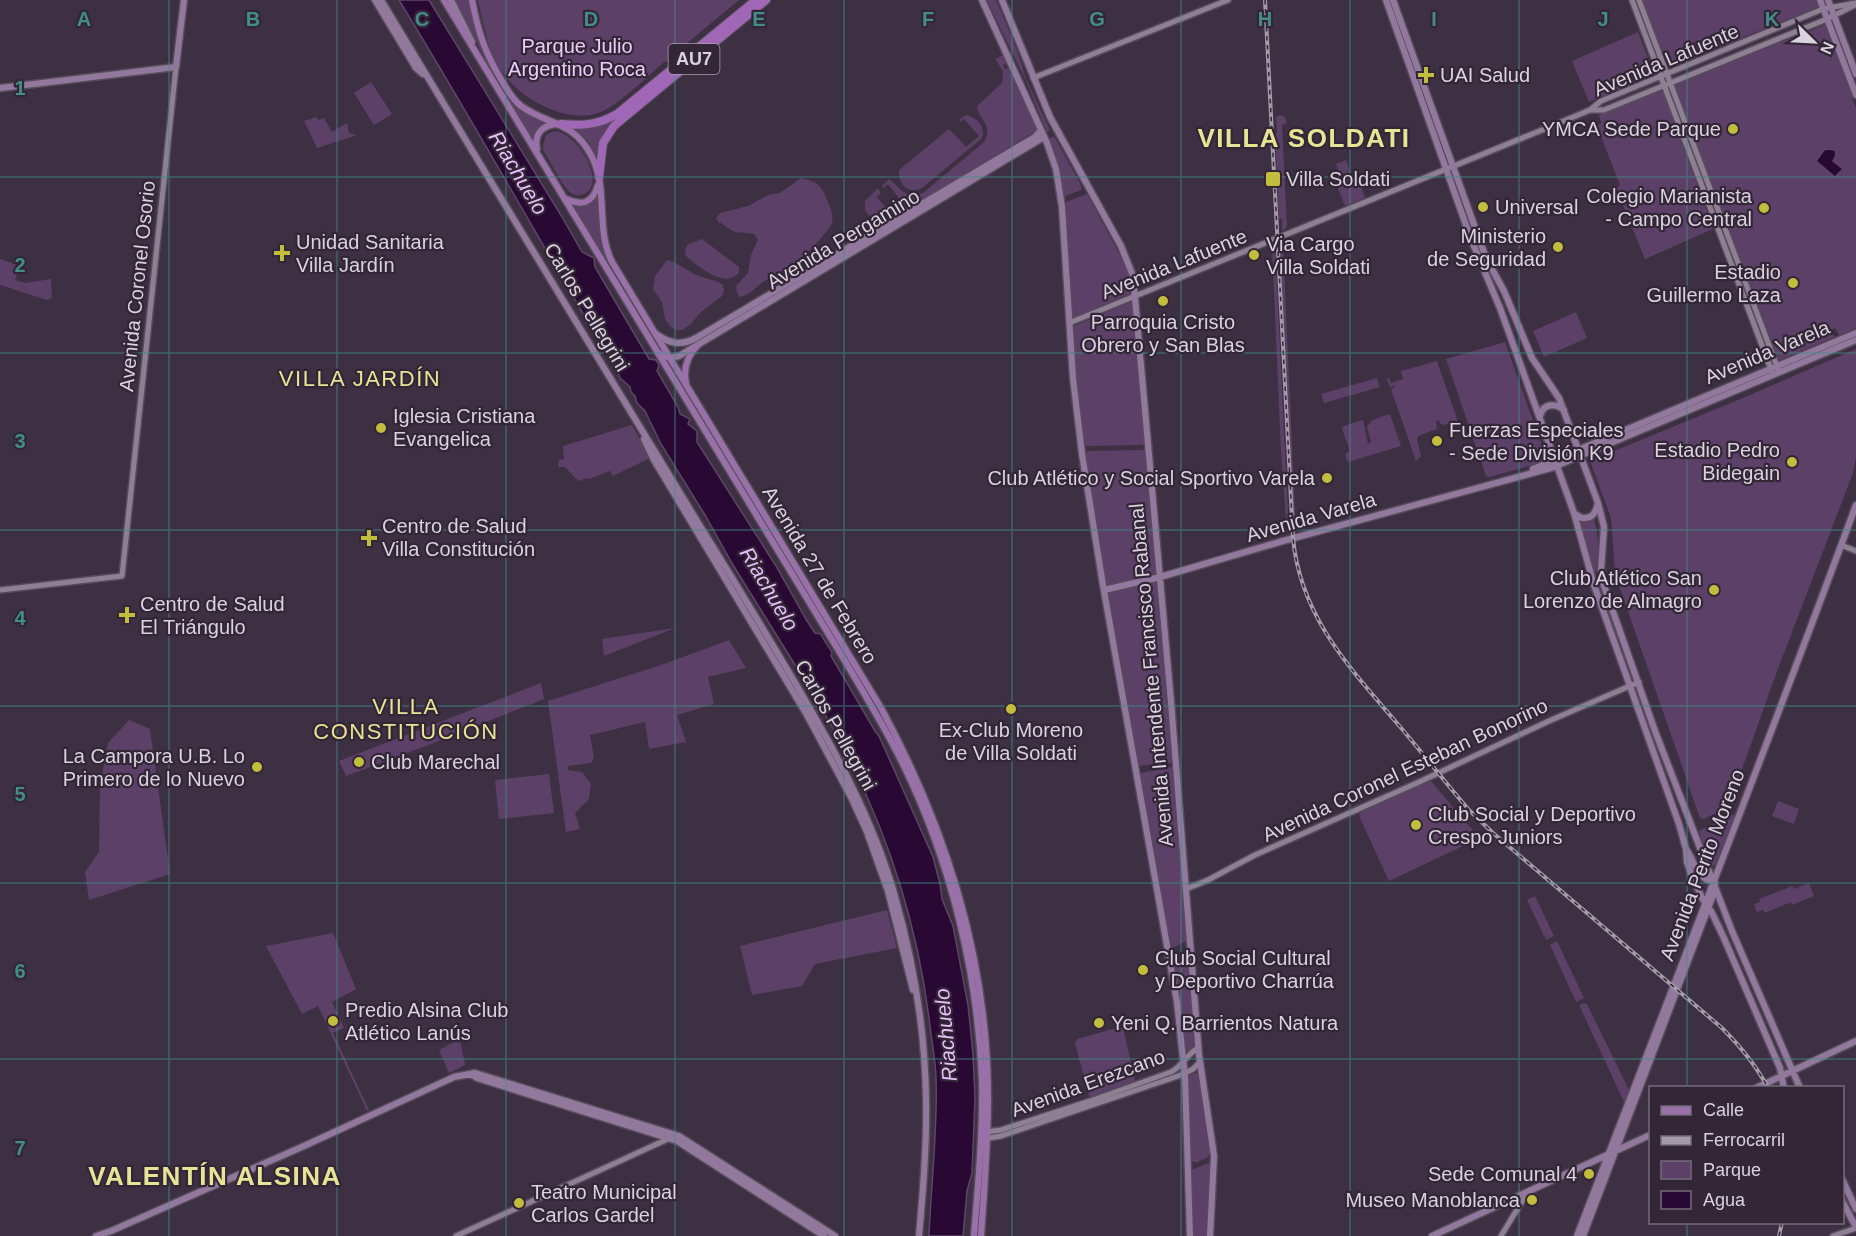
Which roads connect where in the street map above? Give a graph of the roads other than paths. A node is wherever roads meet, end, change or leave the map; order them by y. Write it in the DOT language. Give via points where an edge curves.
graph roads {
  1 [pos="184,0"];
  2 [pos="375,0"];
  3 [pos="381,0"];
  4 [pos="444,0"];
  5 [pos="451,0"];
  6 [pos="472,0"];
  7 [pos="756,0"];
  8 [pos="766,0"];
  9 [pos="982,0"];
  10 [pos="1002,0"];
  11 [pos="1228,0"];
  12 [pos="1386,0"];
  13 [pos="1393,0"];
  14 [pos="1632,0"];
  15 [pos="1639,0"];
  16 [pos="1820,0"];
  17 [pos="1856,4"];
  18 [pos="1827,5"];
  19 [pos="1834,15"];
  20 [pos="1827,19"];
  21 [pos="480,60"];
  22 [pos="176,67"];
  23 [pos="1664,75"];
  24 [pos="1856,75"];
  25 [pos="1033,78"];
  26 [pos="430,81"];
  27 [pos="1667,84"];
  28 [pos="0,88"];
  29 [pos="1856,95"];
  30 [pos="1590,110"];
  31 [pos="561,124"];
  32 [pos="1041,130"];
  33 [pos="1044,137"];
  34 [pos="539,154"];
  35 [pos="1449,168"];
  36 [pos="598,177"];
  37 [pos="564,197"];
  38 [pos="1136,296"];
  39 [pos="1069,323"];
  40 [pos="1856,333"];
  41 [pos="656,334"];
  42 [pos="1856,340"];
  43 [pos="698,345"];
  44 [pos="658,352"];
  45 [pos="670,358"];
  46 [pos="1775,371"];
  47 [pos="687,389"];
  48 [pos="1564,411"];
  49 [pos="1541,421"];
  50 [pos="1580,453"];
  51 [pos="1556,463"];
  52 [pos="1598,503"];
  53 [pos="1856,505"];
  54 [pos="1574,513"];
  55 [pos="1856,516"];
  56 [pos="1843,545"];
  57 [pos="1856,551"];
  58 [pos="1160,577"];
  59 [pos="0,590"];
  60 [pos="1104,590"];
  61 [pos="847,660"];
  62 [pos="1639,682"];
  63 [pos="1629,685"];
  64 [pos="1173,765"];
  65 [pos="1178,791"];
  66 [pos="925,806"];
  67 [pos="1686,849"];
  68 [pos="1716,885"];
  69 [pos="1186,889"];
  70 [pos="1708,904"];
  71 [pos="1731,929"];
  72 [pos="1856,1041"];
  73 [pos="1198,1048"];
  74 [pos="1183,1060"];
  75 [pos="1200,1062"];
  76 [pos="1792,1071"];
  77 [pos="471,1074"];
  78 [pos="1185,1074"];
  79 [pos="1781,1076"];
  80 [pos="1760,1086"];
  81 [pos="1784,1086"];
  82 [pos="1799,1086"];
  83 [pos="984,1135"];
  84 [pos="1649,1135"];
  85 [pos="679,1136"];
  86 [pos="669,1138"];
  87 [pos="1612,1153"];
  88 [pos="1844,1183"];
  89 [pos="1527,1193"];
  90 [pos="1507,1202"];
  91 [pos="1844,1205"];
  92 [pos="1517,1209"];
  93 [pos="1856,1209"];
  94 [pos="814,1213"];
  95 [pos="816,1223"];
  96 [pos="1856,1228"];
  97 [pos="96,1236"];
  98 [pos="456,1236"];
  99 [pos="824,1236"];
  100 [pos="835,1236"];
  101 [pos="919,1236"];
  102 [pos="974,1236"];
  103 [pos="981,1236"];
  104 [pos="1190,1236"];
  105 [pos="1210,1236"];
  106 [pos="1432,1236"];
  107 [pos="1500,1236"];
  108 [pos="1577,1236"];
  109 [pos="1583,1236"];
  110 [pos="1833,1236"];
  1 -- 22 [label="main road, Avenida Coronel Osorio"];
  2 -- 26 [label="main road, Carlos Pellegrini" via="416,68"];
  3 -- 26 [label="main road, Carlos Pellegrini"];
  4 -- 21 [label="main road, Avenida 27 de Febrero"];
  5 -- 21 [label="main road"];
  6 -- 31 [label="main road, Avenida 27 de Febrero" via="487,56 507,91 521,106"];
  7 -- 31 [label="highway, AU7" via="617,114 589,125"];
  8 -- 36 [label="highway, AU7" via="614,126 603,143"];
  9 -- 32 [label="main road, Avenida Intendente Francisco Rabanal"];
  10 -- 25 [label="main road, Avenida Intendente Francisco Rabanal"];
  11 -- 25 [label="street"];
  12 -- 35 [label="main road"];
  13 -- 35 [label="main road"];
  14 -- 23 [label="street"];
  15 -- 23 [label="street"];
  16 -- 18 [label="main road"];
  17 -- 18 [label="street, Avenida Lafuente"];
  17 -- 19 [label="street, Avenida Lafuente"];
  18 -- 19 [label="main road"];
  18 -- 20 [label="main road"];
  18 -- 23 [label="street, Avenida Lafuente"];
  19 -- 20 [label="street, Avenida Lafuente"];
  19 -- 24 [label="main road"];
  20 -- 27 [label="street, Avenida Lafuente"];
  20 -- 29 [label="main road"];
  21 -- 34 [label="main road, Avenida 27 de Febrero"];
  22 -- 28 [label="main road"];
  22 -- 59 [label="street, Avenida Coronel Osorio" via="122,576"];
  23 -- 27 [label="street"];
  23 -- 30 [label="street, Avenida Lafuente" via="1601,101"];
  25 -- 38 [label="main road, Avenida Intendente Francisco Rabanal" via="1124,251"];
  26 -- 101 [label="main road, Carlos Pellegrini" via="640,427 654,460 807,715 867,832 917,998 927,1102"];
  27 -- 30 [label="street, Avenida Lafuente" via="1604,110"];
  27 -- 46 [label="street"];
  30 -- 35 [label="street, Avenida Lafuente"];
  31 -- 34 [label="main road" via="539,132"];
  31 -- 36 [label="main road, Avenida 27 de Febrero" via="585,144"];
  32 -- 33 [label="main road, Avenida Intendente Francisco Rabanal"];
  32 -- 41 [label="main road, Avenida Pergamino" via="696,338 677,344"];
  33 -- 39 [label="main road, Avenida Intendente Francisco Rabanal" via="1061,200"];
  33 -- 43 [label="main road, Avenida Pergamino"];
  34 -- 37 [label="main road, Avenida 27 de Febrero"];
  35 -- 38 [label="street, Avenida Lafuente"];
  35 -- 48 [label="main road" via="1532,358"];
  35 -- 49 [label="main road" via="1473,245"];
  36 -- 37 [label="main road" via="597,189 589,200 576,203"];
  36 -- 41 [label="main road, Avenida 27 de Febrero" via="607,252"];
  37 -- 44 [label="main road, Avenida 27 de Febrero"];
  38 -- 39 [label="street, Avenida Lafuente"];
  38 -- 58 [label="main road, Avenida Intendente Francisco Rabanal"];
  39 -- 60 [label="main road, Avenida Intendente Francisco Rabanal" via="1076,414"];
  40 -- 46 [label="main road, Avenida Varela"];
  41 -- 45 [label="main road, Avenida 27 de Febrero"];
  42 -- 46 [label="main road, Avenida Varela"];
  43 -- 45 [label="main road, Avenida Pergamino"];
  43 -- 47 [label="main road" via="686,362"];
  44 -- 45 [label="main road"];
  44 -- 61 [label="main road, Avenida 27 de Febrero" via="835,645 841,662"];
  45 -- 47 [label="main road, Avenida 27 de Febrero"];
  46 -- 50 [label="main road, Avenida Varela"];
  47 -- 61 [label="main road, Avenida 27 de Febrero"];
  48 -- 49 [label="main road" via="1549,405 1541,413"];
  48 -- 50 [label="main road"];
  49 -- 51 [label="main road"];
  50 -- 51 [label="main road, Avenida Varela"];
  50 -- 52 [label="main road"];
  51 -- 54 [label="main road"];
  51 -- 58 [label="main road, Avenida Varela"];
  52 -- 54 [label="main road" via="1591,516 1582,518"];
  52 -- 62 [label="main road" via="1604,527 1603,583"];
  53 -- 56 [label="main road, Avenida Perito Moreno"];
  54 -- 63 [label="main road"];
  55 -- 56 [label="main road, Avenida Perito Moreno"];
  56 -- 57 [label="street"];
  56 -- 68 [label="main road, Avenida Perito Moreno"];
  58 -- 60 [label="main road, Avenida Varela"];
  58 -- 65 [label="main road, Avenida Intendente Francisco Rabanal"];
  60 -- 74 [label="main road, Avenida Intendente Francisco Rabanal" via="1169,952"];
  61 -- 66 [label="main road, Avenida 27 de Febrero" via="902,747"];
  61 -- 66 [label="main road, Avenida 27 de Febrero" via="917,795 919,808"];
  62 -- 63 [label="street, Avenida Coronel Esteban Bonorino"];
  62 -- 68 [label="main road"];
  63 -- 67 [label="main road"];
  63 -- 69 [label="street, Avenida Coronel Esteban Bonorino"];
  64 -- 65 [label="main road"];
  65 -- 69 [label="main road, Avenida Intendente Francisco Rabanal"];
  66 -- 83 [label="main road, Avenida 27 de Febrero" via="967,923 980,987 987,1057"];
  67 -- 68 [label="main road" via="1699,875"];
  67 -- 70 [label="main road" via="1687,862"];
  68 -- 70 [label="main road, Avenida Perito Moreno"];
  68 -- 71 [label="main road"];
  69 -- 73 [label="main road, Avenida Intendente Francisco Rabanal"];
  70 -- 71 [label="main road" via="1718,908"];
  70 -- 79 [label="main road"];
  70 -- 87 [label="main road, Avenida Perito Moreno"];
  71 -- 76 [label="main road"];
  72 -- 76 [label="main road"];
  73 -- 74 [label="street, Avenida Erezcano"];
  73 -- 75 [label="main road, Avenida Intendente Francisco Rabanal"];
  74 -- 78 [label="main road, Avenida Intendente Francisco Rabanal"];
  74 -- 83 [label="street, Avenida Erezcano" via="1171,1072"];
  75 -- 78 [label="street, Avenida Erezcano"];
  75 -- 105 [label="main road, Avenida Intendente Francisco Rabanal" via="1214,1156"];
  76 -- 79 [label="main road"];
  76 -- 82 [label="main road"];
  77 -- 85 [label="main road"];
  77 -- 86 [label="main road"];
  77 -- 97 [label="main road" via="454,1077 198,1194"];
  78 -- 83 [label="street, Avenida Erezcano" via="1001,1136"];
  78 -- 104 [label="main road, Avenida Intendente Francisco Rabanal"];
  79 -- 80 [label="main road"];
  79 -- 81 [label="main road"];
  83 -- 102 [label="main road, Avenida 27 de Febrero"];
  83 -- 103 [label="main road, Avenida 27 de Febrero"];
  84 -- 87 [label="main road"];
  85 -- 86 [label="street"];
  85 -- 95 [label="main road"];
  86 -- 98 [label="street"];
  86 -- 99 [label="main road"];
  87 -- 89 [label="main road"];
  87 -- 108 [label="main road, Avenida Perito Moreno"];
  87 -- 109 [label="main road, Avenida Perito Moreno"];
  88 -- 93 [label="main road"];
  89 -- 90 [label="main road"];
  89 -- 92 [label="street"];
  90 -- 92 [label="main road" via="1515,1203"];
  90 -- 106 [label="main road"];
  91 -- 96 [label="main road"];
  92 -- 107 [label="street"];
  94 -- 95 [label="main road"];
  95 -- 100 [label="main road"];
  96 -- 110 [label="street"];
}
